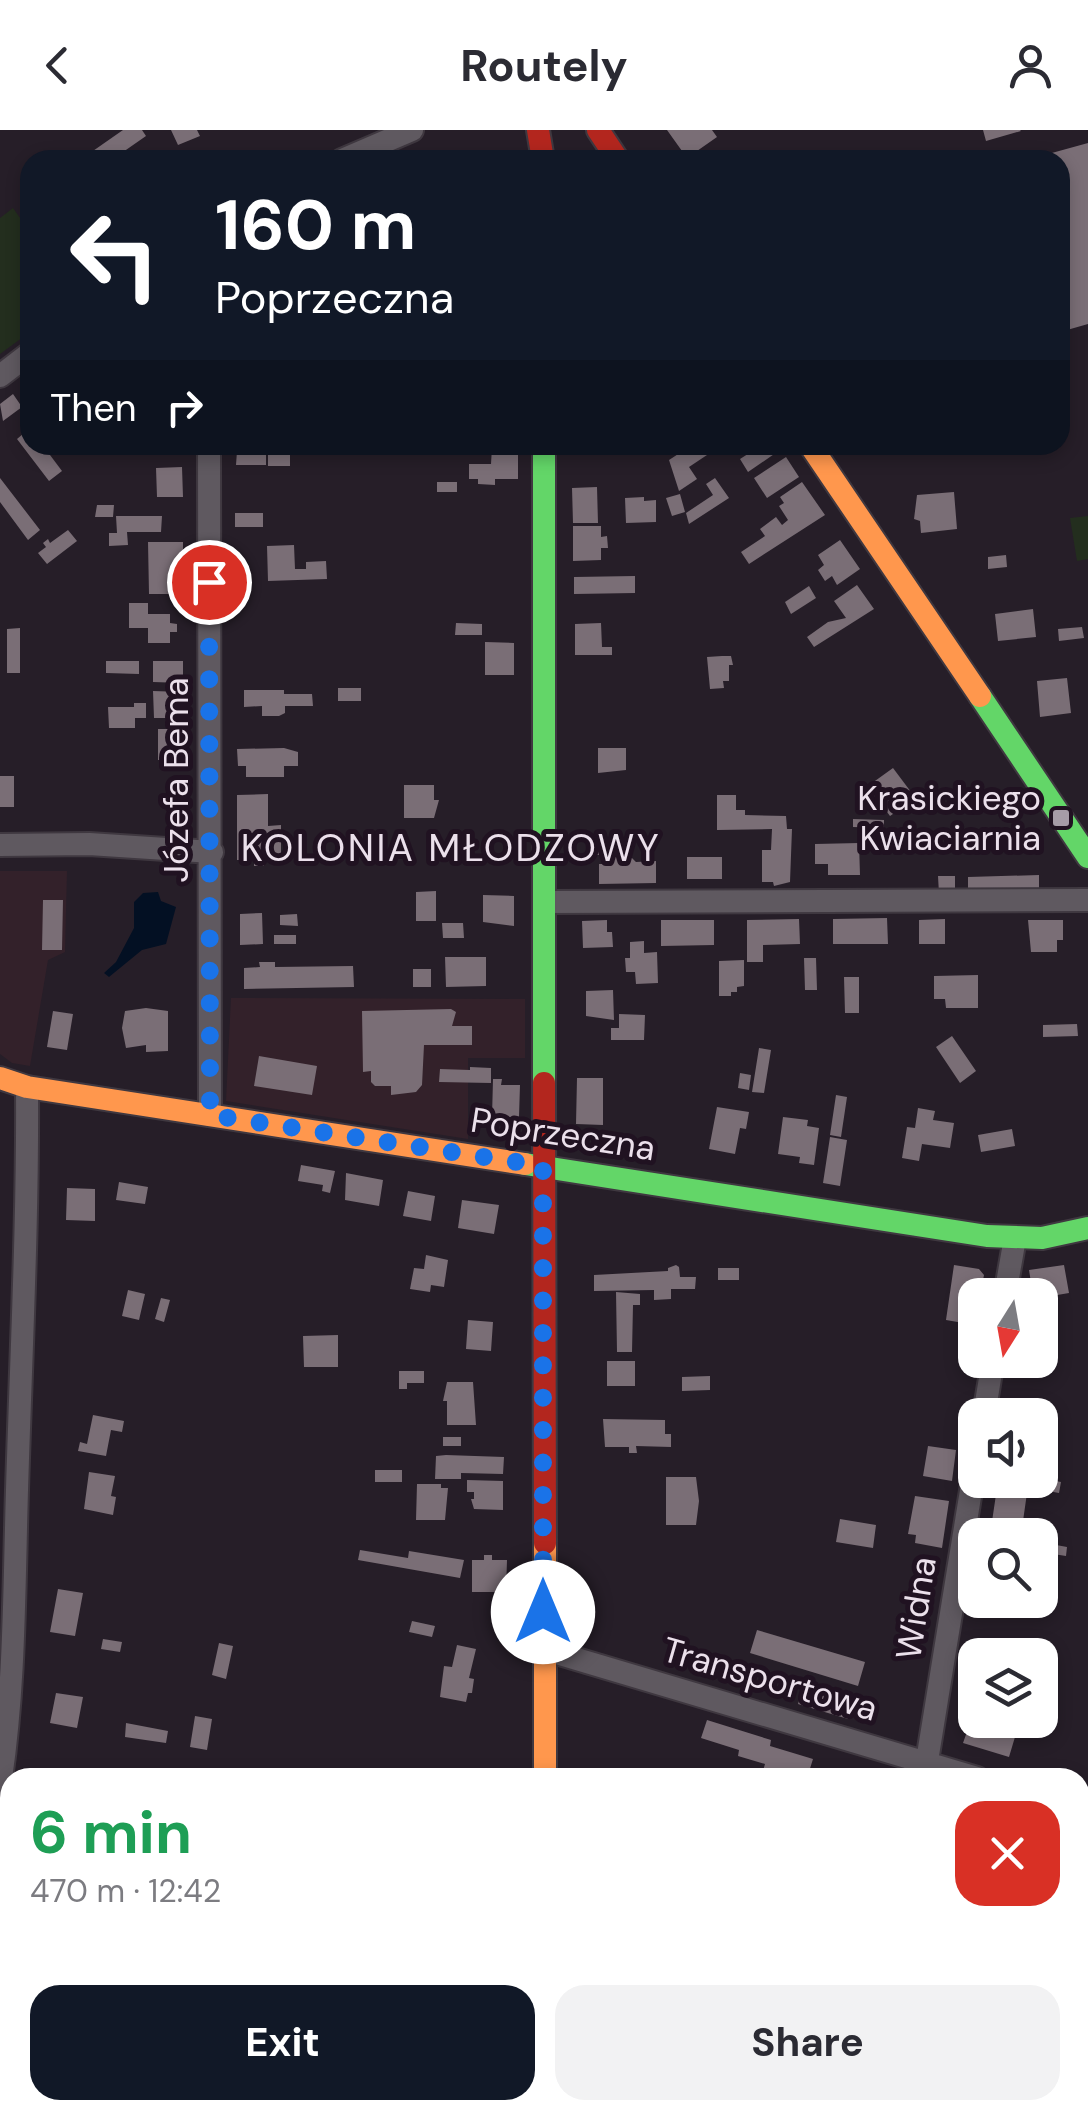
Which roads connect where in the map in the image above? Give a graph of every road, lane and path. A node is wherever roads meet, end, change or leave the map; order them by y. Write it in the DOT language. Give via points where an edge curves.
graph roads {
  1 [pos="412,130"];
  2 [pos="365,150"];
  3 [pos="20,361"];
  4 [pos="0,376"];
  5 [pos="209,455"];
  6 [pos="544,455"];
  7 [pos="817,455"];
  8 [pos="0,845"];
  9 [pos="212,852"];
  10 [pos="1088,857"];
  11 [pos="1088,900"];
  12 [pos="545,902"];
  13 [pos="0,1078"];
  14 [pos="27,1087"];
  15 [pos="210,1115"];
  16 [pos="543,1166"];
  17 [pos="1088,1228"];
  18 [pos="1014,1238"];
  19 [pos="1008,1278"];
  20 [pos="970,1498"];
  21 [pos="543,1649"];
  22 [pos="927,1762"];
  23 [pos="2,1768"];
  24 [pos="545,1768"];
  25 [pos="946,1768"];
  1 -- 2 [label="street"];
  3 -- 4 [label="street"];
  5 -- 9 [label="street, Józefa Bema"];
  6 -- 12 [label="street"];
  7 -- 10 [label="street"];
  8 -- 9 [label="street"];
  9 -- 15 [label="street, Józefa Bema"];
  11 -- 12 [label="street"];
  12 -- 16 [label="street"];
  13 -- 14 [label="street, Poprzeczna"];
  14 -- 15 [label="street, Poprzeczna"];
  14 -- 23 [label="street"];
  15 -- 16 [label="street, Poprzeczna"];
  16 -- 18 [label="street, Poprzeczna"];
  16 -- 21 [label="street"];
  17 -- 18 [label="street, Poprzeczna"];
  18 -- 19 [label="street"];
  20 -- 22 [label="street, Widna"];
  21 -- 22 [label="street, Transportowa"];
  21 -- 24 [label="street"];
  22 -- 25 [label="street, Transportowa"];
}
